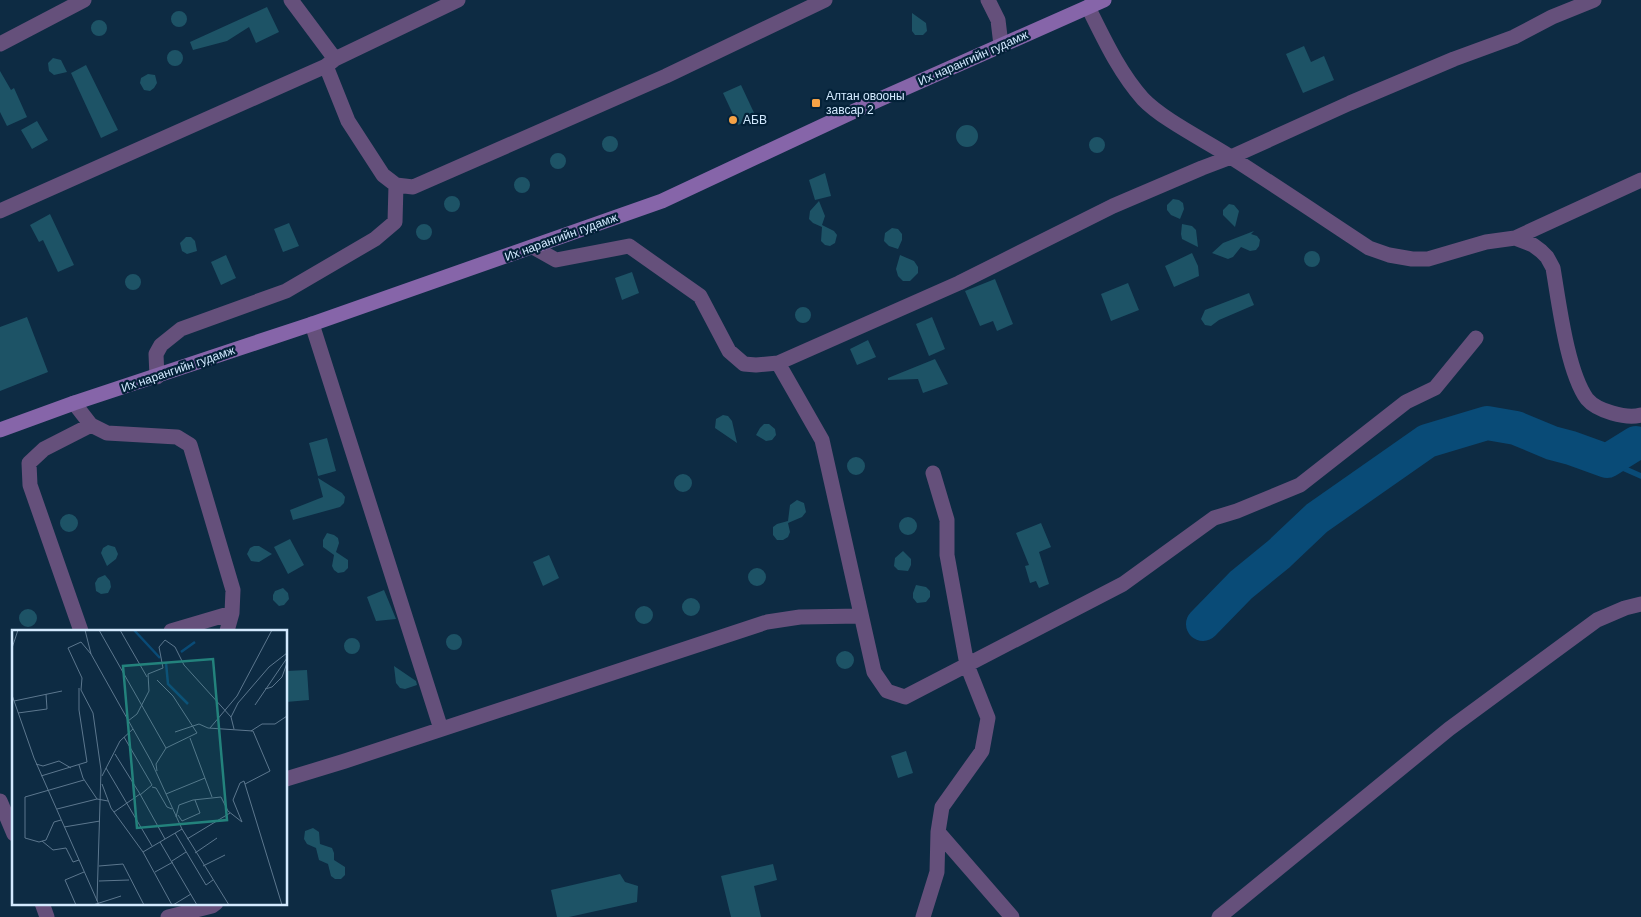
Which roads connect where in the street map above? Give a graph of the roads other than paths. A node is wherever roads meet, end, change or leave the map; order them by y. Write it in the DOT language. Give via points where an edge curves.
graph roads {
  1 [pos="84,0"];
  2 [pos="291,0"];
  3 [pos="458,0"];
  4 [pos="824,0"];
  5 [pos="988,0"];
  6 [pos="1104,0"];
  7 [pos="1594,0"];
  8 [pos="1088,8"];
  9 [pos="0,44"];
  10 [pos="1001,45"];
  11 [pos="330,62"];
  12 [pos="1231,157"];
  13 [pos="1641,180"];
  14 [pos="396,185"];
  15 [pos="0,211"];
  16 [pos="1515,238"];
  17 [pos="533,247"];
  18 [pos="312,324"];
  19 [pos="1476,338"];
  20 [pos="778,363"];
  21 [pos="157,377"];
  22 [pos="74,404"];
  23 [pos="1641,415"];
  24 [pos="91,425"];
  25 [pos="0,430"];
  26 [pos="933,473"];
  27 [pos="1641,604"];
  28 [pos="232,613"];
  29 [pos="861,616"];
  30 [pos="82,630"];
  31 [pos="174,630"];
  32 [pos="227,630"];
  33 [pos="967,665"];
  34 [pos="441,729"];
  35 [pos="288,778"];
  36 [pos="0,801"];
  37 [pos="12,829"];
  38 [pos="938,832"];
  39 [pos="42,904"];
  40 [pos="215,904"];
  41 [pos="47,917"];
  42 [pos="168,917"];
  43 [pos="924,917"];
  44 [pos="1012,917"];
  45 [pos="1219,917"];
  1 -- 9 [label="street"];
  2 -- 11 [label="street"];
  3 -- 11 [label="street"];
  4 -- 14 [label="street" via="666,76 413,187"];
  5 -- 10 [label="street" via="998,20"];
  6 -- 8 [label="main road, Их нарангийн гудамж"];
  7 -- 12 [label="street"];
  8 -- 10 [label="main road, Их нарангийн гудамж"];
  8 -- 12 [label="street" via="1112,53 1145,100"];
  10 -- 17 [label="main road, Их нарангийн гудамж" via="662,201"];
  11 -- 14 [label="street" via="348,121 383,175"];
  11 -- 15 [label="street"];
  12 -- 16 [label="street" via="1369,248 1389,256 1428,259 1486,242"];
  12 -- 20 [label="street" via="1113,206 959,283"];
  13 -- 16 [label="street"];
  14 -- 21 [label="street" via="395,222 385,231 286,291 182,328 161,345 156,354"];
  16 -- 23 [label="street" via="1541,251 1553,268 1566,342 1587,399 1594,406 1615,414"];
  17 -- 18 [label="main road, Их нарангийн гудамж"];
  17 -- 20 [label="street" via="556,260 628,246 700,296 729,351 744,364"];
  18 -- 21 [label="main road, Их нарангийн гудамж"];
  18 -- 34 [label="street"];
  19 -- 33 [label="street" via="1435,388 1406,402 1300,485 1214,518 1123,584"];
  20 -- 29 [label="street" via="822,440"];
  21 -- 22 [label="main road, Их нарангийн гудамж"];
  22 -- 24 [label="street"];
  22 -- 25 [label="main road, Их нарангийн гудамж"];
  24 -- 28 [label="street" via="107,433 177,437 190,445 233,590"];
  24 -- 30 [label="street" via="44,449 29,463 30,485"];
  26 -- 33 [label="street" via="947,520 947,555"];
  27 -- 45 [label="street" via="1597,620 1457,723"];
  28 -- 31 [label="street"];
  28 -- 32 [label="street"];
  29 -- 33 [label="street" via="874,672 887,691 905,697"];
  29 -- 34 [label="street" via="800,617 767,622"];
  33 -- 38 [label="street" via="988,718 982,751 942,806"];
  34 -- 35 [label="street"];
  36 -- 37 [label="street"];
  38 -- 43 [label="street" via="937,872"];
  38 -- 44 [label="street"];
  39 -- 41 [label="street"];
  40 -- 42 [label="street"];
}
